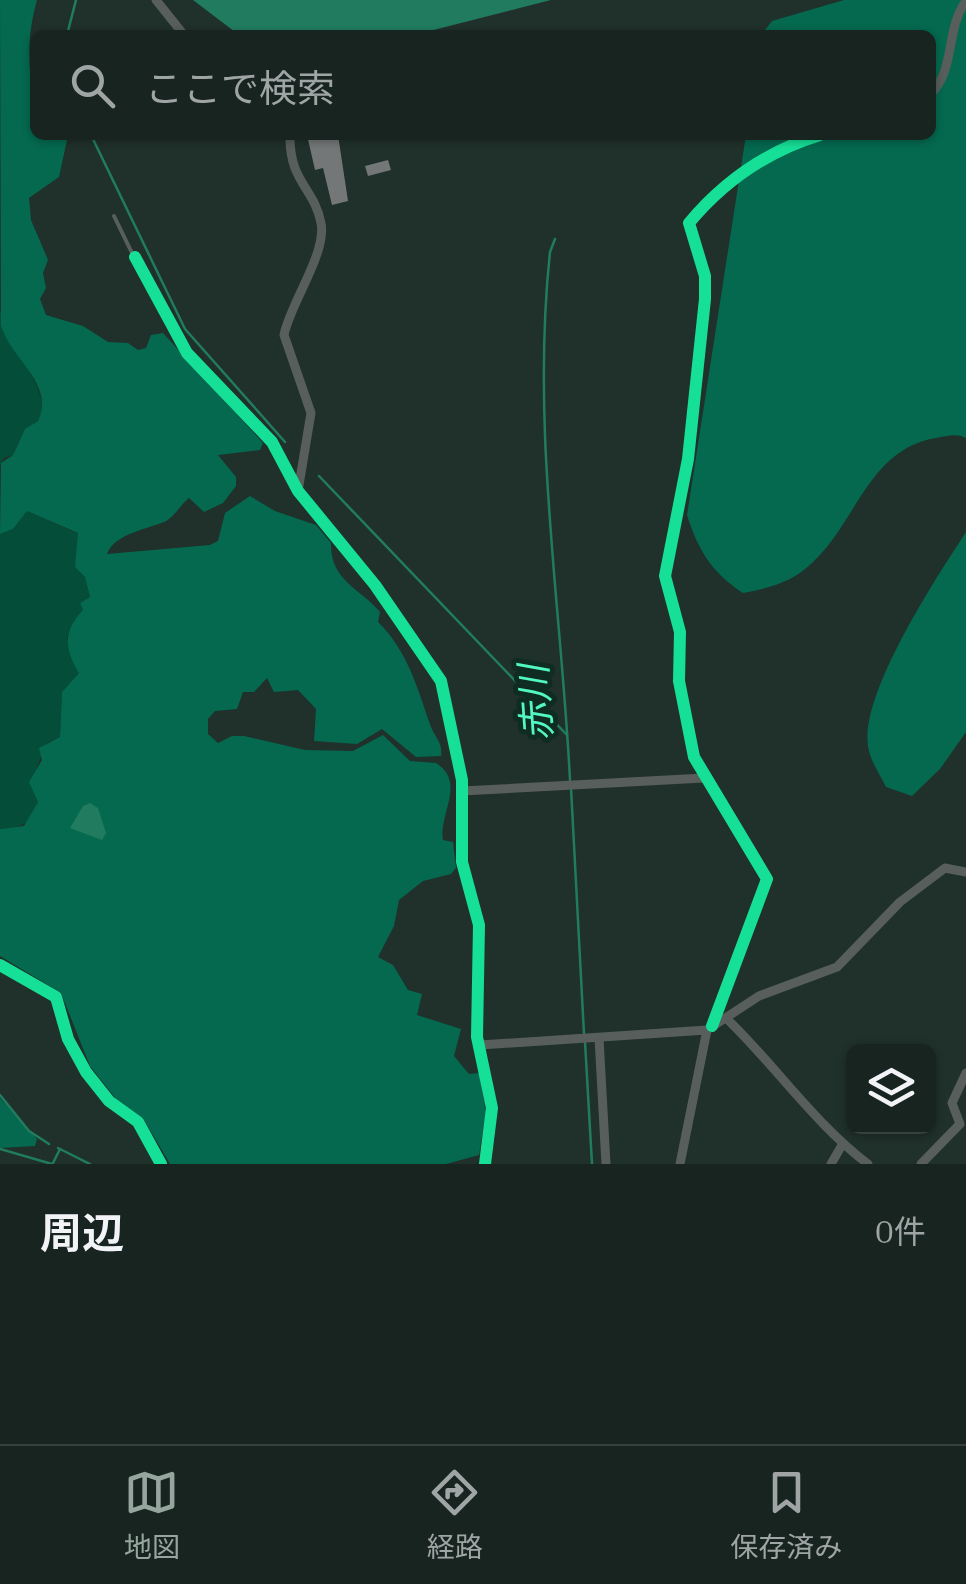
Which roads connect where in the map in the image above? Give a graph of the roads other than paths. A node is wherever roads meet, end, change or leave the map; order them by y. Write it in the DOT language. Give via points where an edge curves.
graph roads {
  1 [pos="156,0"];
  2 [pos="966,1"];
  3 [pos="180,30"];
  4 [pos="936,86"];
  5 [pos="290,140"];
  6 [pos="808,140"];
  7 [pos="114,216"];
  8 [pos="135,257"];
  9 [pos="298,492"];
  10 [pos="704,778"];
  11 [pos="462,790"];
  12 [pos="966,872"];
  13 [pos="0,965"];
  14 [pos="726,1018"];
  15 [pos="709,1028"];
  16 [pos="595,1038"];
  17 [pos="480,1045"];
  18 [pos="966,1072"];
  19 [pos="842,1145"];
  20 [pos="162,1164"];
  21 [pos="485,1164"];
  22 [pos="606,1164"];
  23 [pos="680,1164"];
  24 [pos="831,1164"];
  25 [pos="868,1164"];
  26 [pos="922,1164"];
  1 -- 3 [label="street"];
  2 -- 4 [label="street"];
  5 -- 9 [label="street" via="291,166 322,226 284,335 311,412"];
  6 -- 10 [label="street" via="755,163 689,223 706,276 705,299 688,459 665,576 680,632 685,721"];
  7 -- 8 [label="lane"];
  8 -- 9 [label="street" via="187,353 272,442"];
  9 -- 11 [label="street" via="437,671"];
  10 -- 11 [label="street"];
  10 -- 15 [label="street" via="768,879"];
  11 -- 17 [label="street" via="462,862 480,925"];
  12 -- 14 [label="street" via="945,868 831,970 758,996"];
  13 -- 20 [label="street" via="56,998 86,1072 138,1122"];
  14 -- 15 [label="street"];
  14 -- 19 [label="street"];
  15 -- 16 [label="street"];
  15 -- 23 [label="street"];
  16 -- 17 [label="street"];
  16 -- 22 [label="street"];
  17 -- 21 [label="street" via="492,1108"];
  18 -- 26 [label="street" via="952,1102 960,1124"];
  19 -- 24 [label="street"];
  19 -- 25 [label="street"];
}
